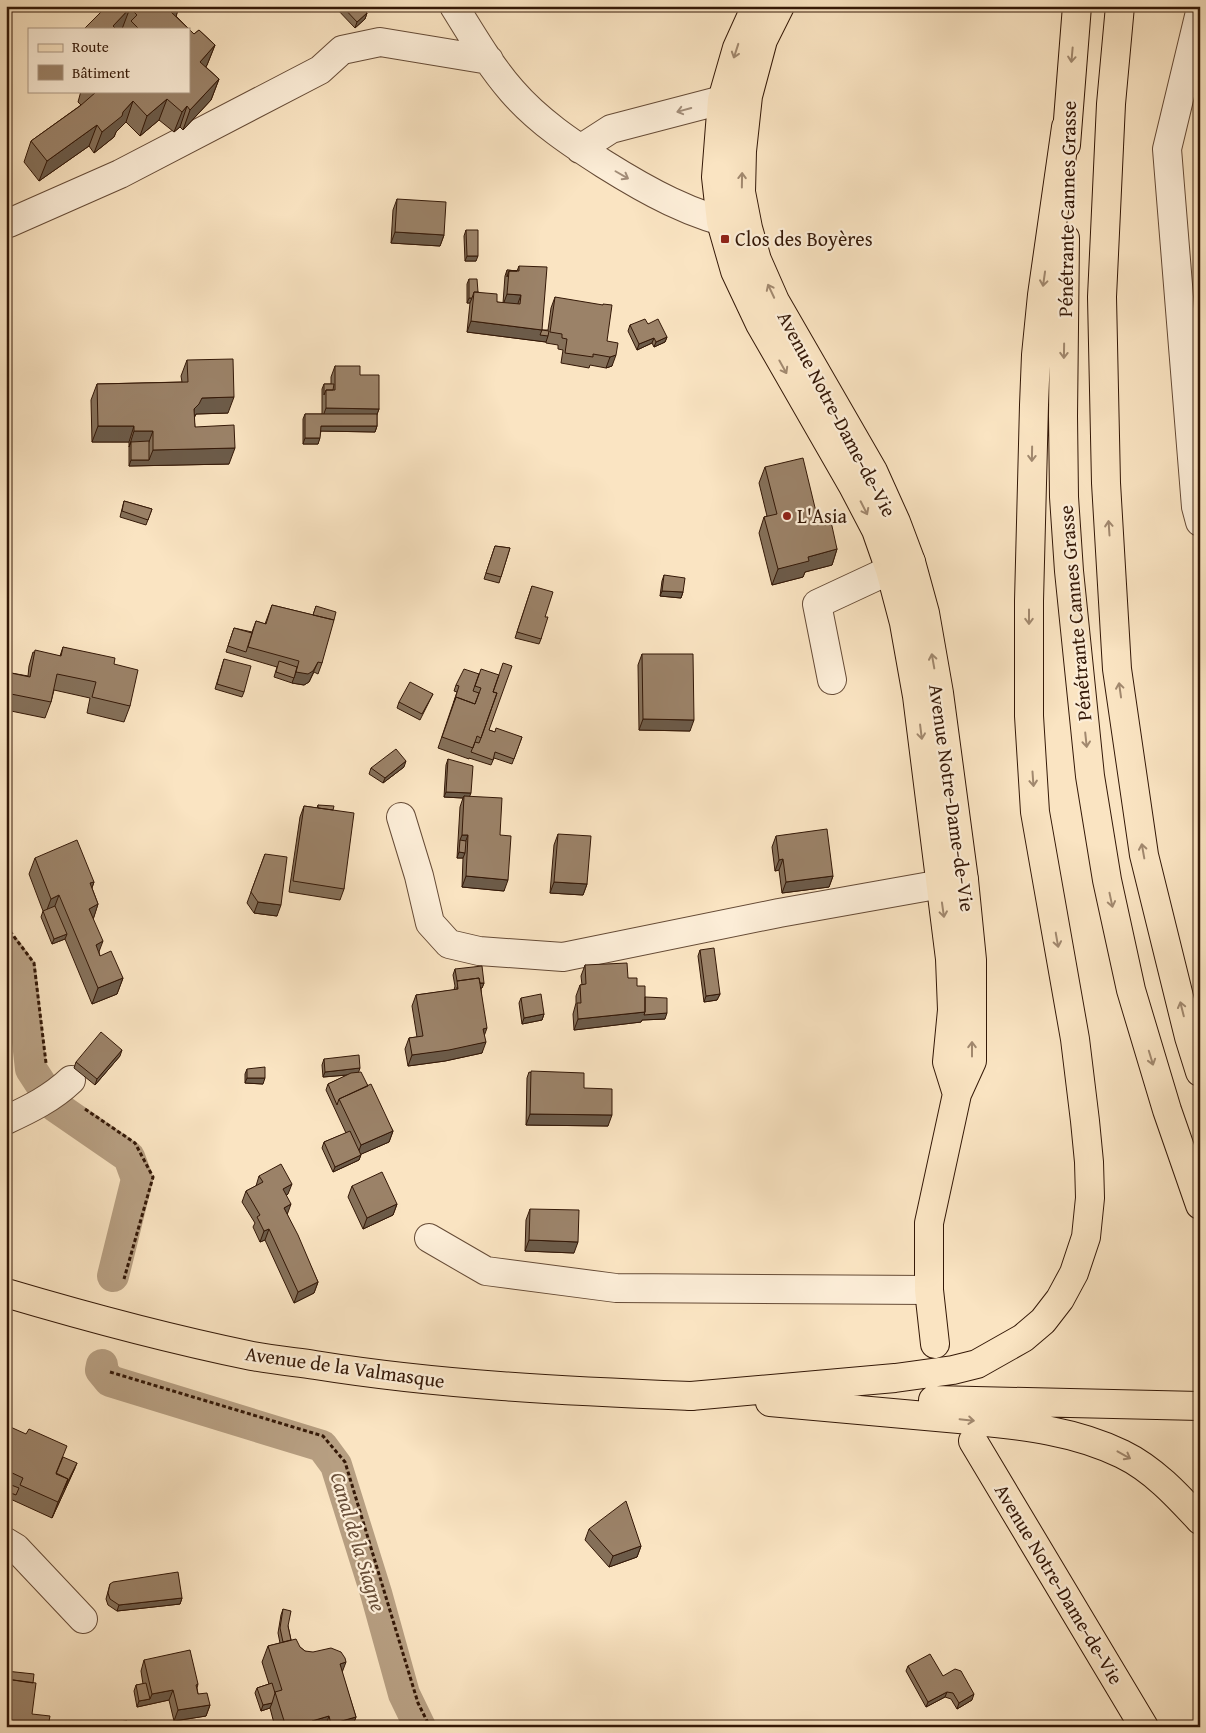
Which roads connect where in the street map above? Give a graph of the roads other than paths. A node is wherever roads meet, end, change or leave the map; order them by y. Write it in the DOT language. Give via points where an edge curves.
graph roads {
  1 [pos="454,6"];
  2 [pos="756,6"];
  3 [pos="780,6"];
  4 [pos="1076,6"];
  5 [pos="1120,6"];
  6 [pos="1200,12"];
  7 [pos="484,53"];
  8 [pos="735,98"];
  9 [pos="1066,127"];
  10 [pos="580,149"];
  11 [pos="721,222"];
  12 [pos="10,223"];
  13 [pos="748,228"];
  14 [pos="1200,522"];
  15 [pos="900,566"];
  16 [pos="832,680"];
  17 [pos="401,817"];
  18 [pos="952,882"];
  19 [pos="1200,1072"];
  20 [pos="65,1086"];
  21 [pos="6,1120"];
  22 [pos="1200,1205"];
  23 [pos="429,1238"];
  24 [pos="929,1290"];
  25 [pos="6,1293"];
  26 [pos="935,1344"];
  27 [pos="691,1396"];
  28 [pos="1200,1406"];
  29 [pos="973,1441"];
  30 [pos="1200,1520"];
  31 [pos="6,1542"];
  32 [pos="83,1619"];
  33 [pos="1144,1727"];
  1 -- 7 [label="street"];
  2 -- 8 [label="main road, Avenue Notre-Dame-de-Vie, one-way" via="737,48"];
  3 -- 8 [label="main road, Avenue Notre-Dame-de-Vie"];
  4 -- 9 [label="main road, Pénétrante Cannes Grasse, one-way"];
  19 -- 5 [label="main road, Pénétrante Cannes Grasse, one-way" via="1144,855 1117,669 1106,483 1102,297 1110,104"];
  6 -- 14 [label="street" via="1167,149 1196,507"];
  7 -- 10 [label="street" via="511,90 538,118"];
  7 -- 12 [label="street" via="380,42 342,50 320,70 303,79 120,174"];
  8 -- 10 [label="street, one-way" via="611,129"];
  8 -- 11 [label="main road, Avenue Notre-Dame-de-Vie" via="716,177"];
  13 -- 8 [label="main road, Avenue Notre-Dame-de-Vie, one-way" via="741,192 742,151"];
  9 -- 22 [label="main road, Pénétrante Cannes Grasse, one-way" via="1064,497 1090,776 1130,990"];
  9 -- 27 [label="main road, one-way" via="1036,355 1029,601 1030,716 1035,812 1075,1039 1085,1121 1090,1198 1086,1237 1074,1273 1060,1300 1043,1321 1023,1338 977,1364 896,1378"];
  10 -- 11 [label="street, one-way" via="676,205"];
  11 -- 13 [label="street"];
  11 -- 15 [label="main road, Avenue Notre-Dame-de-Vie, one-way" via="735,271 756,316 876,530"];
  15 -- 13 [label="main road, Avenue Notre-Dame-de-Vie, one-way" via="896,522 873,471 775,301 756,260"];
  15 -- 16 [label="street" via="817,604"];
  15 -- 18 [label="main road, Avenue Notre-Dame-de-Vie" via="904,623"];
  17 -- 18 [label="street" via="430,923 449,944 479,951 563,957"];
  18 -- 24 [label="main road, Avenue Notre-Dame-de-Vie" via="952,1010 947,1062 957,1094 929,1223"];
  20 -- 21 [label="street" via="36,1106"];
  23 -- 24 [label="street" via="486,1271 616,1288"];
  24 -- 26 [label="main road, Avenue Notre-Dame-de-Vie"];
  25 -- 27 [label="main road, Avenue de la Valmasque" via="142,1331 243,1354 368,1374 482,1385"];
  27 -- 28 [label="main road"];
  27 -- 30 [label="main road, one-way" via="1005,1424 1088,1439 1124,1454 1158,1477"];
  29 -- 33 [label="main road, Avenue Notre-Dame-de-Vie"];
  31 -- 32 [label="street" via="16,1548"];
}
